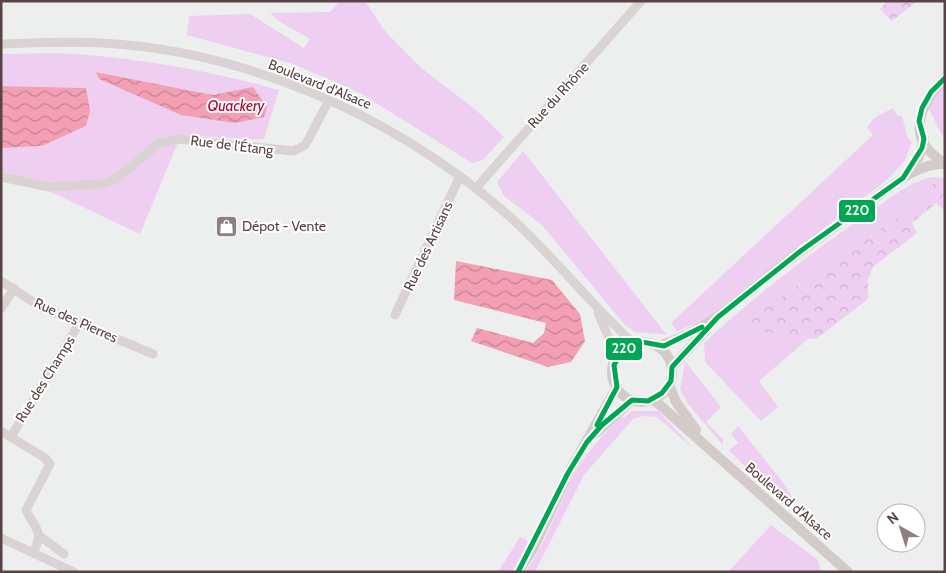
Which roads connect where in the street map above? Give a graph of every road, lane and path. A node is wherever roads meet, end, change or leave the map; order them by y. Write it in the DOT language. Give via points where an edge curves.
graph roads {
  1 [pos="641,1"];
  2 [pos="1,44"];
  3 [pos="945,78"];
  4 [pos="329,100"];
  5 [pos="924,139"];
  6 [pos="945,163"];
  7 [pos="460,176"];
  8 [pos="1,177"];
  9 [pos="903,178"];
  10 [pos="476,188"];
  11 [pos="1,281"];
  12 [pos="14,288"];
  13 [pos="593,304"];
  14 [pos="1,309"];
  15 [pos="395,315"];
  16 [pos="718,317"];
  17 [pos="80,322"];
  18 [pos="633,343"];
  19 [pos="658,346"];
  20 [pos="153,354"];
  21 [pos="617,357"];
  22 [pos="672,367"];
  23 [pos="669,385"];
  24 [pos="617,387"];
  25 [pos="653,399"];
  26 [pos="632,400"];
  27 [pos="1,431"];
  28 [pos="11,437"];
  29 [pos="588,441"];
  30 [pos="712,451"];
  31 [pos="40,536"];
  32 [pos="1,538"];
  33 [pos="33,553"];
  34 [pos="64,554"];
  35 [pos="74,572"];
  36 [pos="518,572"];
  37 [pos="848,572"];
  1 -- 10 [label="street, Rue du Rhône"];
  2 -- 4 [label="street, Boulevard d'Alsace" via="105,43 165,51 246,70"];
  3 -- 5 [label="main road" via="931,92 922,108 919,121"];
  4 -- 7 [label="street, Boulevard d'Alsace" via="366,117"];
  4 -- 8 [label="street, Rue de l'Étang" via="308,140 294,151 178,139 158,144 116,179 101,184 49,187"];
  5 -- 6 [label="main road" via="932,152"];
  5 -- 9 [label="main road" via="918,158"];
  6 -- 9 [label="main road" via="927,166"];
  7 -- 10 [label="street, Boulevard d'Alsace"];
  7 -- 15 [label="street, Rue des Artisans"];
  9 -- 16 [label="main road" via="802,250"];
  10 -- 13 [label="street, Boulevard d'Alsace" via="530,235"];
  11 -- 12 [label="street, Rue des Pierres"];
  12 -- 14 [label="street"];
  12 -- 17 [label="street, Rue des Pierres" via="41,307"];
  13 -- 18 [label="street, Boulevard d'Alsace"];
  13 -- 21 [label="street, Boulevard d'Alsace"];
  16 -- 19 [label="main road" via="680,339"];
  16 -- 22 [label="main road"];
  17 -- 20 [label="street, Rue des Pierres"];
  17 -- 28 [label="street, Rue des Champs"];
  18 -- 19 [label="main road" via="646,342"];
  18 -- 21 [label="main road"];
  19 -- 22 [label="main road"];
  21 -- 24 [label="main road" via="612,372"];
  22 -- 23 [label="main road"];
  23 -- 25 [label="main road"];
  23 -- 30 [label="main road, Boulevard d'Alsace" via="676,402"];
  24 -- 26 [label="main road"];
  24 -- 29 [label="main road"];
  25 -- 26 [label="main road"];
  25 -- 30 [label="main road, Boulevard d'Alsace"];
  26 -- 29 [label="main road"];
  27 -- 28 [label="street"];
  28 -- 31 [label="street" via="50,464 26,510"];
  29 -- 36 [label="main road"];
  30 -- 37 [label="main road, Boulevard d'Alsace"];
  31 -- 33 [label="street"];
  31 -- 34 [label="street"];
  32 -- 33 [label="street"];
  33 -- 35 [label="street"];
}
